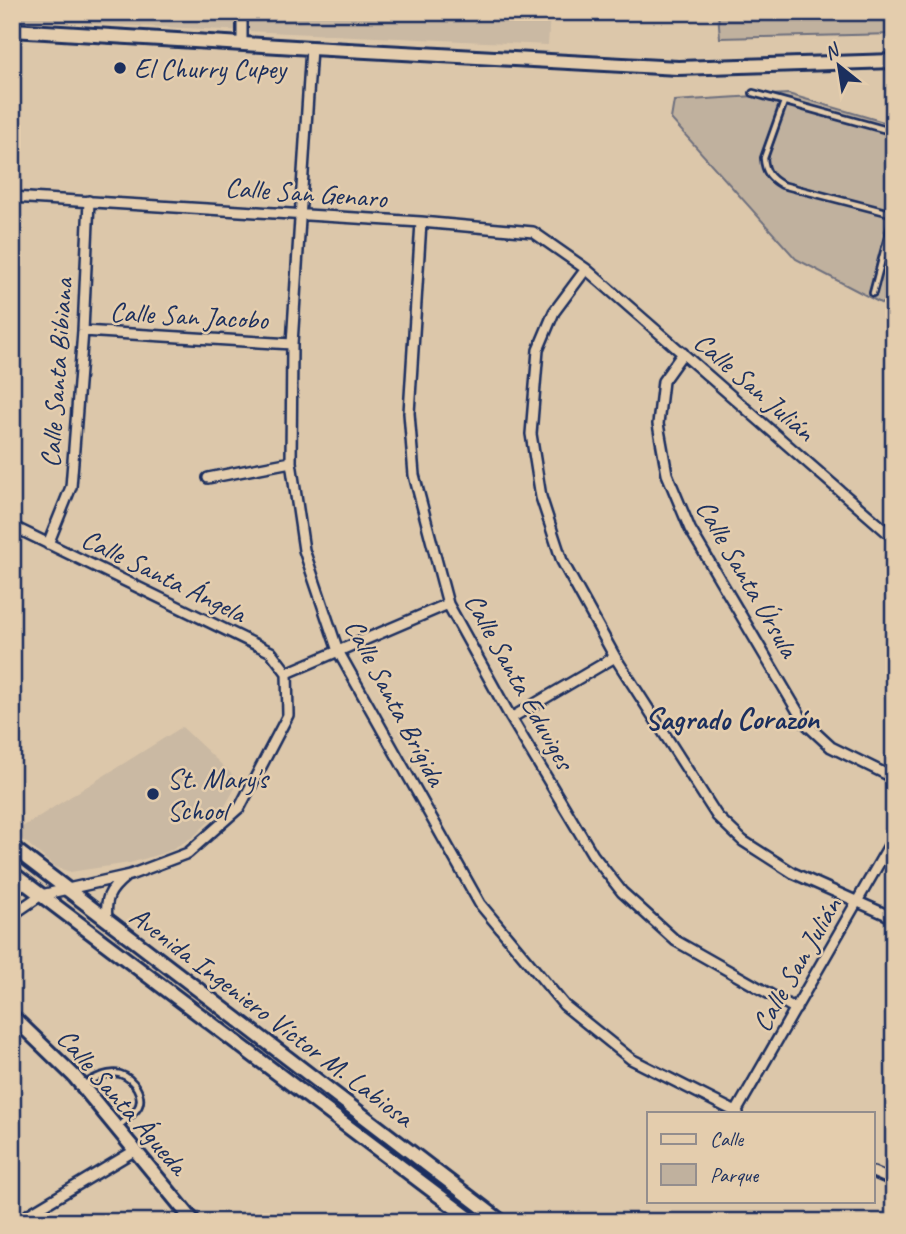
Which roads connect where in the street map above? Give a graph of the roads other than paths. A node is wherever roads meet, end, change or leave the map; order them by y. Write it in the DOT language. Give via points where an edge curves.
graph roads {
  1 [pos="242,12"];
  2 [pos="12,30"];
  3 [pos="242,44"];
  4 [pos="312,48"];
  5 [pos="894,61"];
  6 [pos="753,93"];
  7 [pos="784,102"];
  8 [pos="894,132"];
  9 [pos="12,197"];
  10 [pos="89,201"];
  11 [pos="300,215"];
  12 [pos="421,222"];
  13 [pos="586,269"];
  14 [pos="873,293"];
  15 [pos="83,331"];
  16 [pos="292,344"];
  17 [pos="683,353"];
  18 [pos="291,462"];
  19 [pos="208,478"];
  20 [pos="12,526"];
  21 [pos="894,538"];
  22 [pos="48,544"];
  23 [pos="448,604"];
  24 [pos="338,651"];
  25 [pos="615,657"];
  26 [pos="287,673"];
  27 [pos="511,718"];
  28 [pos="894,778"];
  29 [pos="894,837"];
  30 [pos="12,847"];
  31 [pos="12,873"];
  32 [pos="127,876"];
  33 [pos="66,890"];
  34 [pos="41,895"];
  35 [pos="857,902"];
  36 [pos="12,915"];
  37 [pos="894,918"];
  38 [pos="107,921"];
  39 [pos="796,1009"];
  40 [pos="12,1016"];
  41 [pos="83,1086"];
  42 [pos="735,1112"];
  43 [pos="738,1112"];
  44 [pos="117,1128"];
  45 [pos="134,1151"];
  46 [pos="874,1172"];
  47 [pos="894,1181"];
  48 [pos="29,1214"];
  49 [pos="194,1222"];
  50 [pos="474,1222"];
  51 [pos="502,1222"];
  1 -- 3 [label="street"];
  2 -- 3 [label="main road"];
  3 -- 4 [label="main road"];
  4 -- 5 [label="main road" via="678,68"];
  4 -- 11 [label="street, Calle Santa Brígida"];
  6 -- 7 [label="lane"];
  7 -- 8 [label="lane"];
  7 -- 14 [label="lane" via="764,158 773,180 894,214"];
  9 -- 10 [label="street, Calle San Genaro"];
  10 -- 11 [label="street, Calle San Genaro"];
  10 -- 15 [label="street, Calle Santa Bibiana"];
  11 -- 12 [label="street, Calle San Genaro"];
  11 -- 16 [label="street, Calle Santa Brígida"];
  12 -- 13 [label="street, Calle San Genaro" via="533,232"];
  12 -- 23 [label="street, Calle Santa Eduviges" via="409,413 414,475"];
  13 -- 17 [label="street, Calle San Julián"];
  13 -- 25 [label="street" via="554,312 538,350 531,434 541,497 562,561"];
  15 -- 16 [label="street, Calle San Jacobo"];
  15 -- 22 [label="street, Calle Santa Bibiana" via="71,487"];
  16 -- 18 [label="street, Calle Santa Brígida"];
  17 -- 21 [label="street, Calle San Julián"];
  17 -- 28 [label="street, Calle Santa Úrsula" via="663,381 658,424 667,474 690,529 804,722 831,747"];
  18 -- 19 [label="street"];
  18 -- 24 [label="street, Calle Santa Brígida" via="304,550"];
  20 -- 22 [label="street, Calle Santa Ángela"];
  22 -- 26 [label="street, Calle Santa Ángela" via="271,652"];
  23 -- 24 [label="street"];
  23 -- 27 [label="street, Calle Santa Eduviges"];
  24 -- 26 [label="street"];
  24 -- 42 [label="street, Calle Santa Brígida" via="480,904 564,1005 631,1059"];
  25 -- 27 [label="street"];
  25 -- 35 [label="street" via="717,816 743,841 793,873"];
  26 -- 32 [label="street" via="288,715 240,807 188,853"];
  27 -- 39 [label="street, Calle Santa Eduviges" via="593,856 622,892 676,941"];
  29 -- 35 [label="street, Calle San Julián"];
  30 -- 33 [label="main road, Avenida Ingeniero Víctor M. Labiosa"];
  31 -- 34 [label="main road, Avenida Ingeniero Víctor M. Labiosa"];
  32 -- 33 [label="street"];
  32 -- 38 [label="street" via="105,905"];
  33 -- 34 [label="street"];
  33 -- 38 [label="main road, Avenida Ingeniero Víctor M. Labiosa"];
  34 -- 36 [label="street"];
  34 -- 50 [label="main road, Avenida Ingeniero Víctor M. Labiosa"];
  35 -- 37 [label="street"];
  35 -- 39 [label="street, Calle San Julián"];
  38 -- 51 [label="main road, Avenida Ingeniero Víctor M. Labiosa"];
  39 -- 43 [label="street, Calle San Julián"];
  40 -- 41 [label="main road, Calle Santa Águeda"];
  41 -- 44 [label="main road, Calle Santa Águeda"];
  41 -- 44 [label="lane" via="92,1079 117,1074 135,1086 141,1100 138,1108"];
  44 -- 45 [label="main road, Calle Santa Águeda"];
  45 -- 48 [label="street"];
  45 -- 49 [label="main road, Calle Santa Águeda"];
  46 -- 47 [label="street"];
}
